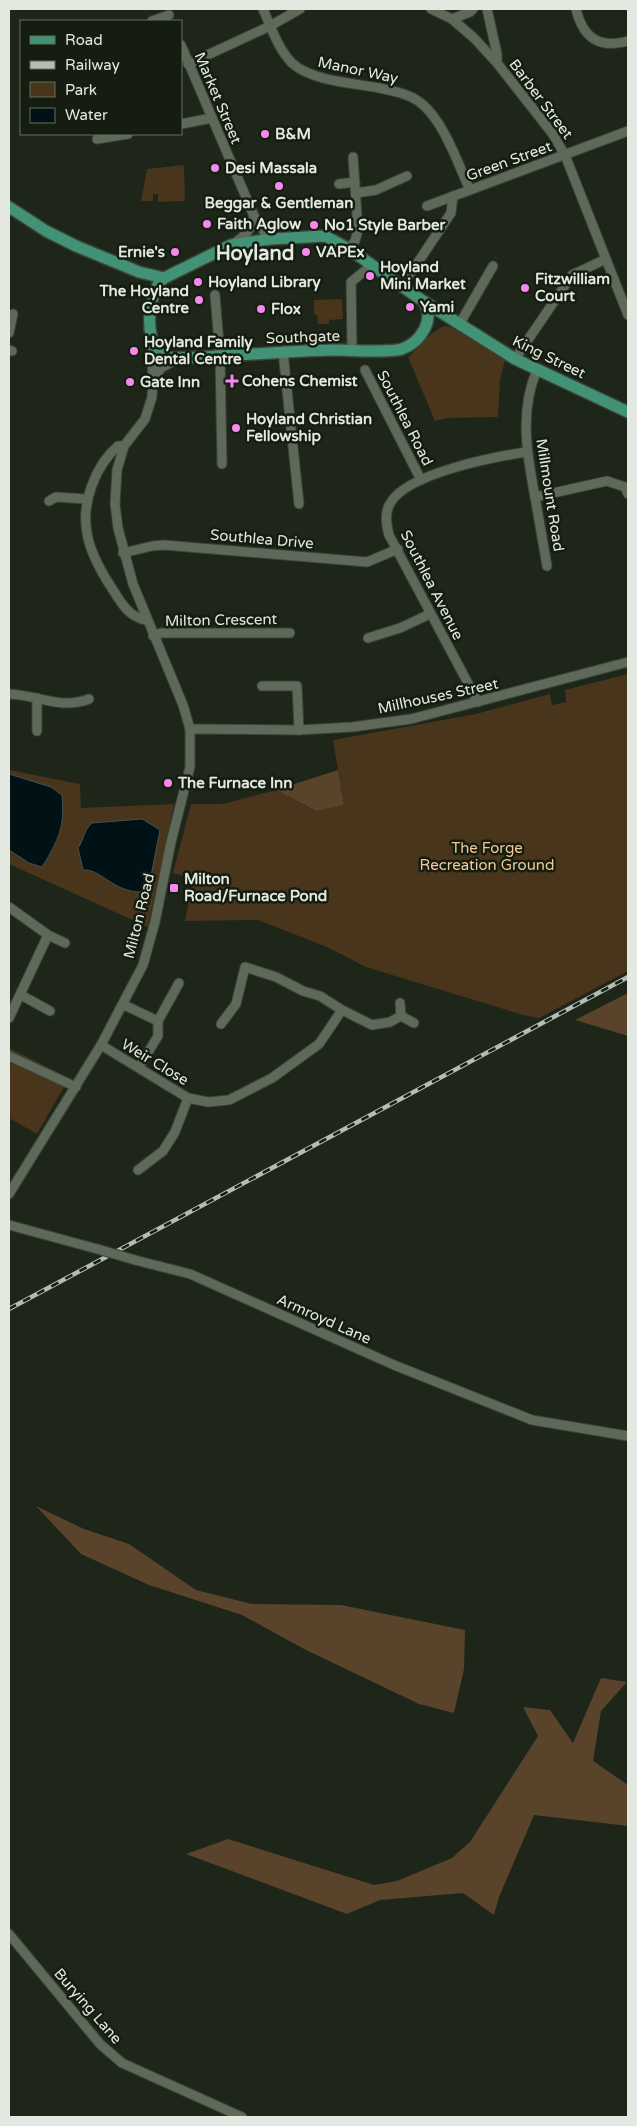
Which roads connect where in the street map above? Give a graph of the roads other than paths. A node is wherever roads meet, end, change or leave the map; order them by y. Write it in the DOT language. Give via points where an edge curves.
graph roads {
  1 [pos="263,9"];
  2 [pos="300,9"];
  3 [pos="431,9"];
  4 [pos="473,9"];
  5 [pos="488,9"];
  6 [pos="576,9"];
  7 [pos="169,15"];
  8 [pos="452,19"];
  9 [pos="155,20"];
  10 [pos="270,26"];
  11 [pos="628,41"];
  12 [pos="182,50"];
  13 [pos="497,62"];
  14 [pos="188,64"];
  15 [pos="212,118"];
  16 [pos="182,124"];
  17 [pos="628,131"];
  18 [pos="123,135"];
  19 [pos="97,140"];
  20 [pos="565,155"];
  21 [pos="353,157"];
  22 [pos="407,176"];
  23 [pos="355,182"];
  24 [pos="339,184"];
  25 [pos="470,190"];
  26 [pos="356,193"];
  27 [pos="453,196"];
  28 [pos="428,206"];
  29 [pos="9,207"];
  30 [pos="254,216"];
  31 [pos="271,239"];
  32 [pos="231,245"];
  33 [pos="349,249"];
  34 [pos="606,259"];
  35 [pos="372,265"];
  36 [pos="493,266"];
  37 [pos="140,272"];
  38 [pos="164,278"];
  39 [pos="402,286"];
  40 [pos="215,295"];
  41 [pos="152,299"];
  42 [pos="423,302"];
  43 [pos="13,314"];
  44 [pos="628,315"];
  45 [pos="459,325"];
  46 [pos="426,327"];
  47 [pos="9,333"];
  48 [pos="151,338"];
  49 [pos="352,350"];
  50 [pos="283,352"];
  51 [pos="220,356"];
  52 [pos="180,358"];
  53 [pos="515,359"];
  54 [pos="365,370"];
  55 [pos="537,370"];
  56 [pos="153,380"];
  57 [pos="628,411"];
  58 [pos="124,446"];
  59 [pos="526,452"];
  60 [pos="222,464"];
  61 [pos="421,480"];
  62 [pos="628,494"];
  63 [pos="535,497"];
  64 [pos="86,500"];
  65 [pos="49,501"];
  66 [pos="299,504"];
  67 [pos="398,549"];
  68 [pos="124,553"];
  69 [pos="547,566"];
  70 [pos="430,614"];
  71 [pos="146,620"];
  72 [pos="290,633"];
  73 [pos="153,636"];
  74 [pos="368,638"];
  75 [pos="628,662"];
  76 [pos="262,686"];
  77 [pos="9,694"];
  78 [pos="37,698"];
  79 [pos="89,699"];
  80 [pos="478,702"];
  81 [pos="190,729"];
  82 [pos="299,730"];
  83 [pos="37,731"];
  84 [pos="9,908"];
  85 [pos="48,935"];
  86 [pos="65,943"];
  87 [pos="180,983"];
  88 [pos="21,995"];
  89 [pos="400,1003"];
  90 [pos="12,1005"];
  91 [pos="124,1005"];
  92 [pos="342,1010"];
  93 [pos="50,1011"];
  94 [pos="401,1016"];
  95 [pos="9,1018"];
  96 [pos="158,1021"];
  97 [pos="414,1023"];
  98 [pos="221,1024"];
  99 [pos="101,1046"];
  100 [pos="9,1056"];
  101 [pos="139,1067"];
  102 [pos="76,1087"];
  103 [pos="188,1098"];
  104 [pos="138,1170"];
  105 [pos="9,1194"];
  106 [pos="9,1224"];
  107 [pos="628,1436"];
  108 [pos="9,1934"];
  109 [pos="242,2117"];
  1 -- 10 [label="street, Manor Way"];
  2 -- 10 [label="street"];
  3 -- 8 [label="street, Barber Street"];
  4 -- 8 [label="street"];
  5 -- 13 [label="street"];
  6 -- 11 [label="street" via="585,32 599,43 615,45"];
  7 -- 9 [label="street"];
  8 -- 13 [label="street, Barber Street"];
  10 -- 14 [label="street"];
  10 -- 25 [label="street, Manor Way" via="285,54 314,76 396,92 420,102 438,123"];
  12 -- 14 [label="street, Market Street"];
  13 -- 20 [label="street, Barber Street"];
  14 -- 15 [label="street, Market Street"];
  15 -- 16 [label="street"];
  15 -- 30 [label="street, Market Street"];
  17 -- 20 [label="street, Green Street"];
  18 -- 19 [label="street"];
  20 -- 25 [label="street, Green Street"];
  20 -- 34 [label="street, Barber Street"];
  21 -- 23 [label="street"];
  22 -- 26 [label="street" via="376,190"];
  23 -- 24 [label="street"];
  23 -- 26 [label="street"];
  25 -- 27 [label="street, Green Street"];
  26 -- 33 [label="street" via="358,230"];
  27 -- 28 [label="street, Green Street"];
  27 -- 39 [label="street" via="451,213"];
  29 -- 37 [label="main road" via="55,236"];
  30 -- 31 [label="street, Market Street"];
  30 -- 32 [label="street" via="253,224 245,235"];
  31 -- 32 [label="main road, King Street"];
  31 -- 33 [label="main road, King Street" via="319,235"];
  32 -- 38 [label="main road, King Street"];
  33 -- 35 [label="main road, King Street"];
  34 -- 44 [label="street, Barber Street"];
  34 -- 53 [label="street" via="572,275"];
  35 -- 39 [label="main road, King Street"];
  35 -- 49 [label="street" via="351,282"];
  36 -- 45 [label="street"];
  37 -- 38 [label="main road"];
  37 -- 41 [label="main road"];
  38 -- 41 [label="main road" via="156,286"];
  39 -- 42 [label="main road, King Street"];
  40 -- 51 [label="street"];
  41 -- 48 [label="main road, Milton Road"];
  42 -- 45 [label="main road, King Street"];
  42 -- 46 [label="main road" via="429,312"];
  43 -- 47 [label="street"];
  45 -- 46 [label="main road, King Street" via="441,321"];
  45 -- 53 [label="main road, King Street"];
  46 -- 49 [label="main road, Southgate" via="401,349"];
  48 -- 52 [label="main road, Southgate" via="161,354"];
  48 -- 56 [label="street, Milton Road"];
  49 -- 50 [label="main road, Southgate"];
  50 -- 51 [label="main road, Southgate"];
  50 -- 66 [label="street"];
  51 -- 52 [label="main road, Southgate"];
  51 -- 60 [label="street"];
  52 -- 56 [label="street" via="161,368"];
  53 -- 55 [label="main road, King Street"];
  54 -- 61 [label="street, Southlea Road"];
  55 -- 57 [label="main road, King Street"];
  55 -- 59 [label="street, Millmount Road" via="529,390"];
  56 -- 58 [label="street, Milton Road" via="145,419"];
  58 -- 64 [label="street, Milton Road" via="118,446 101,465"];
  58 -- 68 [label="street, Milton Road" via="115,492"];
  59 -- 61 [label="street, Southlea Avenue" via="486,459"];
  59 -- 63 [label="street, Millmount Road"];
  61 -- 67 [label="street, Southlea Avenue" via="397,494 387,510 386,522"];
  62 -- 63 [label="street" via="625,487 607,481"];
  63 -- 69 [label="street, Millmount Road"];
  64 -- 65 [label="street" via="56,497"];
  64 -- 71 [label="street, Milton Road" via="89,547 100,570 129,612"];
  67 -- 68 [label="street, Southlea Drive" via="367,562 164,545"];
  67 -- 70 [label="street, Southlea Avenue"];
  68 -- 71 [label="street, Milton Road"];
  70 -- 74 [label="street"];
  70 -- 80 [label="street, Southlea Avenue"];
  71 -- 73 [label="street, Milton Road"];
  72 -- 73 [label="street, Milton Crescent" via="161,633"];
  73 -- 81 [label="street, Milton Road"];
  75 -- 80 [label="street, Millhouses Street"];
  76 -- 82 [label="street" via="297,686"];
  77 -- 78 [label="street"];
  78 -- 79 [label="street" via="75,704"];
  78 -- 83 [label="street"];
  80 -- 82 [label="street, Millhouses Street" via="411,719"];
  81 -- 82 [label="street, Millhouses Street"];
  81 -- 91 [label="street, Milton Road" via="190,767 155,922 143,965"];
  84 -- 85 [label="street"];
  85 -- 86 [label="street"];
  85 -- 88 [label="street"];
  87 -- 96 [label="street"];
  88 -- 90 [label="street"];
  88 -- 93 [label="street"];
  89 -- 94 [label="street"];
  90 -- 95 [label="street"];
  91 -- 96 [label="street"];
  91 -- 99 [label="street, Milton Road"];
  92 -- 94 [label="street" via="372,1024 390,1022"];
  92 -- 98 [label="street" via="320,996 245,967 236,1004"];
  92 -- 103 [label="street, Weir Close" via="319,1044 272,1078 229,1100 208,1102"];
  94 -- 97 [label="street"];
  96 -- 101 [label="street" via="158,1036"];
  99 -- 101 [label="street, Weir Close"];
  99 -- 102 [label="street, Milton Road"];
  100 -- 102 [label="street"];
  101 -- 103 [label="street, Weir Close"];
  102 -- 105 [label="street, Milton Road"];
  103 -- 104 [label="street" via="175,1132 163,1151"];
  106 -- 107 [label="street, Armroyd Lane, bridge" via="190,1274 394,1365 532,1420"];
  108 -- 109 [label="street, Burying Lane" via="100,2044 122,2063"];
}
